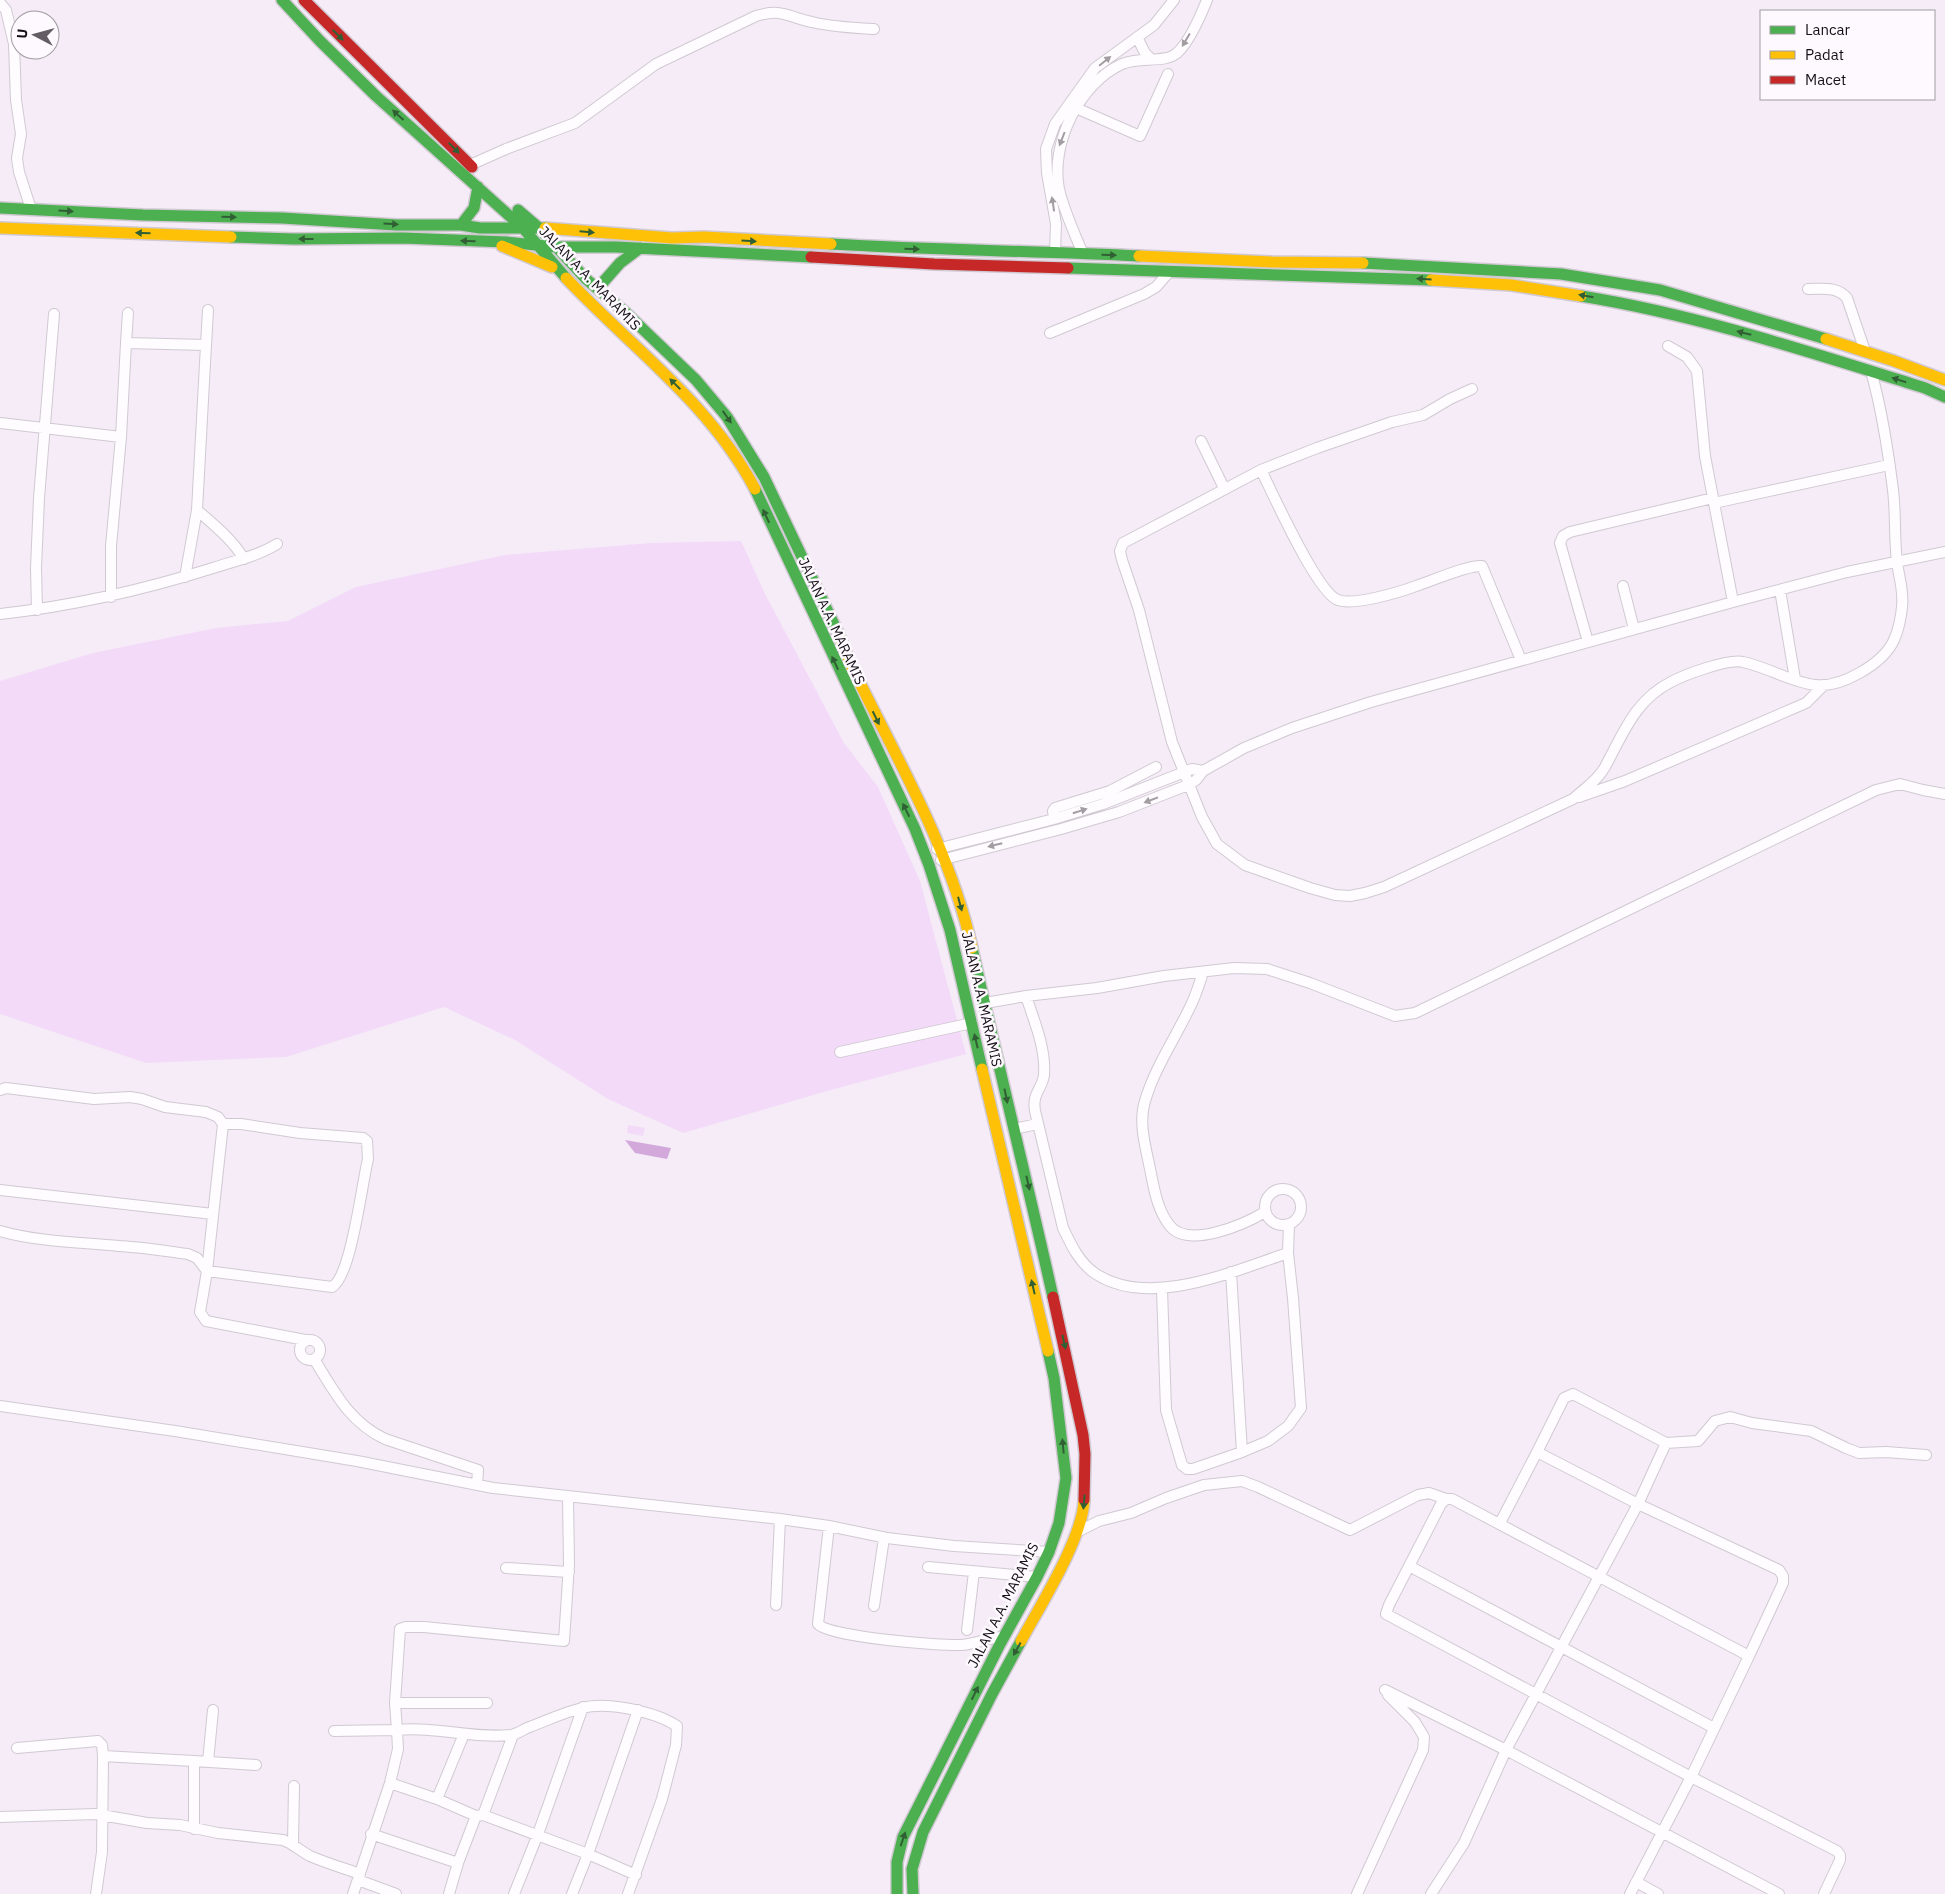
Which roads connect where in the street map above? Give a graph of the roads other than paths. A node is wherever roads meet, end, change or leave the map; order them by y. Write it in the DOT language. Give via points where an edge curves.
graph roads {
  1 [pos="282,0"];
  2 [pos="304,0"];
  3 [pos="1174,0"];
  4 [pos="1208,0"];
  5 [pos="0,3"];
  6 [pos="874,29"];
  7 [pos="1137,37"];
  8 [pos="1150,58"];
  9 [pos="1168,74"];
  10 [pos="1076,108"];
  11 [pos="470,165"];
  12 [pos="478,187"];
  13 [pos="0,208"];
  14 [pos="31,208"];
  15 [pos="461,226"];
  16 [pos="0,228"];
  17 [pos="523,228"];
  18 [pos="538,228"];
  19 [pos="704,237"];
  20 [pos="492,242"];
  21 [pos="534,244"];
  22 [pos="556,247"];
  23 [pos="640,248"];
  24 [pos="701,251"];
  25 [pos="1055,252"];
  26 [pos="1082,254"];
  27 [pos="557,269"];
  28 [pos="1170,271"];
  29 [pos="598,288"];
  30 [pos="1808,289"];
  31 [pos="208,310"];
  32 [pos="128,313"];
  33 [pos="54,314"];
  34 [pos="1050,334"];
  35 [pos="126,343"];
  36 [pos="206,345"];
  37 [pos="1668,346"];
  38 [pos="1865,351"];
  39 [pos="1871,371"];
  40 [pos="1945,380"];
  41 [pos="1472,389"];
  42 [pos="1945,396"];
  43 [pos="0,423"];
  44 [pos="45,428"];
  45 [pos="121,437"];
  46 [pos="1201,441"];
  47 [pos="1889,465"];
  48 [pos="1261,470"];
  49 [pos="1224,488"];
  50 [pos="1713,501"];
  51 [pos="197,510"];
  52 [pos="277,544"];
  53 [pos="1945,552"];
  54 [pos="244,559"];
  55 [pos="1897,562"];
  56 [pos="185,577"];
  57 [pos="1623,586"];
  58 [pos="1780,590"];
  59 [pos="111,597"];
  60 [pos="1733,602"];
  61 [pos="37,610"];
  62 [pos="0,614"];
  63 [pos="1634,629"];
  64 [pos="1588,642"];
  65 [pos="1521,660"];
  66 [pos="1795,679"];
  67 [pos="1824,685"];
  68 [pos="1156,767"];
  69 [pos="1203,771"];
  70 [pos="1183,772"];
  71 [pos="1188,785"];
  72 [pos="1945,794"];
  73 [pos="1573,799"];
  74 [pos="1054,819"];
  75 [pos="943,853"];
  76 [pos="927,860"];
  77 [pos="1203,973"];
  78 [pos="1026,996"];
  79 [pos="986,1003"];
  80 [pos="972,1023"];
  81 [pos="840,1052"];
  82 [pos="0,1090"];
  83 [pos="223,1124"];
  84 [pos="1037,1124"];
  85 [pos="1014,1129"];
  86 [pos="0,1190"];
  87 [pos="1265,1212"];
  88 [pos="213,1214"];
  89 [pos="1289,1224"];
  90 [pos="0,1231"];
  91 [pos="1288,1254"];
  92 [pos="207,1271"];
  93 [pos="1231,1272"];
  94 [pos="1162,1289"];
  95 [pos="305,1340"];
  96 [pos="314,1359"];
  97 [pos="0,1406"];
  98 [pos="1666,1444"];
  99 [pos="1242,1452"];
  100 [pos="1537,1452"];
  101 [pos="1926,1455"];
  102 [pos="477,1485"];
  103 [pos="568,1497"];
  104 [pos="1446,1499"];
  105 [pos="1638,1504"];
  106 [pos="780,1519"];
  107 [pos="1500,1524"];
  108 [pos="829,1526"];
  109 [pos="1077,1532"];
  110 [pos="884,1538"];
  111 [pos="1049,1552"];
  112 [pos="1409,1566"];
  113 [pos="928,1567"];
  114 [pos="506,1568"];
  115 [pos="569,1572"];
  116 [pos="974,1572"];
  117 [pos="1037,1577"];
  118 [pos="1598,1578"];
  119 [pos="776,1606"];
  120 [pos="874,1606"];
  121 [pos="968,1630"];
  122 [pos="1004,1636"];
  123 [pos="1562,1647"];
  124 [pos="1749,1656"];
  125 [pos="1536,1696"];
  126 [pos="395,1704"];
  127 [pos="487,1704"];
  128 [pos="583,1707"];
  129 [pos="213,1710"];
  130 [pos="638,1710"];
  131 [pos="1714,1728"];
  132 [pos="334,1730"];
  133 [pos="397,1730"];
  134 [pos="464,1734"];
  135 [pos="514,1735"];
  136 [pos="17,1748"];
  137 [pos="1506,1750"];
  138 [pos="104,1756"];
  139 [pos="194,1761"];
  140 [pos="208,1762"];
  141 [pos="256,1765"];
  142 [pos="1691,1777"];
  143 [pos="390,1783"];
  144 [pos="294,1786"];
  145 [pos="437,1799"];
  146 [pos="103,1816"];
  147 [pos="480,1816"];
  148 [pos="0,1817"];
  149 [pos="194,1829"];
  150 [pos="1662,1832"];
  151 [pos="372,1834"];
  152 [pos="538,1834"];
  153 [pos="293,1843"];
  154 [pos="588,1854"];
  155 [pos="458,1863"];
  156 [pos="636,1875"];
  157 [pos="359,1877"];
  158 [pos="1636,1882"];
  159 [pos="96,1894"];
  160 [pos="353,1894"];
  161 [pos="396,1894"];
  162 [pos="449,1894"];
  163 [pos="514,1894"];
  164 [pos="572,1894"];
  165 [pos="628,1894"];
  166 [pos="896,1894"];
  167 [pos="913,1894"];
  168 [pos="1357,1894"];
  169 [pos="1431,1894"];
  170 [pos="1630,1894"];
  171 [pos="1658,1894"];
  172 [pos="1779,1894"];
  173 [pos="1824,1894"];
  12 -- 1 [label="highway, JALAN A.A. MARAMIS, one-way" via="376,96"];
  2 -- 11 [label="highway, one-way"];
  3 -- 7 [label="street" via="1154,25"];
  4 -- 8 [label="street, one-way" via="1178,52 1170,58"];
  5 -- 14 [label="street" via="6,10 14,44 21,134 17,158"];
  6 -- 11 [label="street" via="813,23 781,12 756,16 656,64 575,123"];
  7 -- 8 [label="street"];
  25 -- 7 [label="street, one-way" via="1056,224 1046,149 1055,124 1095,68"];
  8 -- 10 [label="street" via="1137,59 1115,68 1090,90"];
  9 -- 10 [label="street" via="1140,136"];
  10 -- 26 [label="street, one-way" via="1059,147 1058,168 1059,187"];
  11 -- 18 [label="highway"];
  12 -- 15 [label="highway" via="474,210"];
  12 -- 17 [label="highway, JALAN A.A. MARAMIS"];
  13 -- 14 [label="highway"];
  14 -- 15 [label="highway, one-way" via="143,216"];
  15 -- 17 [label="highway"];
  20 -- 16 [label="highway, one-way" via="403,238 294,239"];
  17 -- 18 [label="highway"];
  17 -- 21 [label="highway, JALAN A.A. MARAMIS"];
  18 -- 19 [label="highway, one-way"];
  18 -- 22 [label="highway"];
  19 -- 24 [label="highway"];
  19 -- 25 [label="highway, one-way" via="910,249"];
  20 -- 21 [label="highway"];
  20 -- 27 [label="highway"];
  21 -- 22 [label="highway"];
  21 -- 27 [label="highway, JALAN A.A. MARAMIS"];
  22 -- 23 [label="highway"];
  22 -- 29 [label="highway"];
  23 -- 24 [label="highway"];
  23 -- 29 [label="highway" via="620,263"];
  24 -- 28 [label="highway" via="934,264"];
  25 -- 26 [label="highway"];
  26 -- 38 [label="highway, one-way" via="1388,264 1569,275 1660,290"];
  76 -- 27 [label="highway, JALAN A.A. MARAMIS, one-way" via="766,514 731,449 687,396"];
  28 -- 34 [label="street" via="1156,288"];
  39 -- 28 [label="highway, one-way" via="1758,336 1561,291 1416,278"];
  29 -- 75 [label="highway, one-way" via="696,380 727,416 750,453 790,529 851,665"];
  30 -- 38 [label="street" via="1833,289 1847,298"];
  31 -- 36 [label="street"];
  32 -- 35 [label="street"];
  33 -- 44 [label="street"];
  35 -- 36 [label="street"];
  35 -- 45 [label="street"];
  36 -- 51 [label="street"];
  37 -- 50 [label="street" via="1687,357 1697,371"];
  38 -- 40 [label="highway"];
  42 -- 39 [label="highway, one-way"];
  39 -- 47 [label="street" via="1879,399"];
  41 -- 48 [label="street" via="1423,415 1392,422"];
  43 -- 44 [label="street"];
  44 -- 45 [label="street"];
  44 -- 61 [label="street" via="36,568"];
  45 -- 59 [label="street" via="111,546"];
  46 -- 49 [label="street"];
  47 -- 50 [label="street"];
  47 -- 55 [label="street"];
  48 -- 49 [label="street"];
  48 -- 65 [label="street" via="1307,561 1331,596 1345,602 1382,596 1482,566"];
  49 -- 70 [label="street" via="1123,543 1120,551"];
  50 -- 60 [label="street"];
  50 -- 64 [label="street" via="1664,508 1562,536 1560,544"];
  51 -- 54 [label="street" via="224,534"];
  51 -- 56 [label="street"];
  52 -- 54 [label="street"];
  53 -- 55 [label="street"];
  54 -- 56 [label="street"];
  55 -- 58 [label="street"];
  55 -- 67 [label="street" via="1903,595 1894,640 1882,656 1863,670 1842,682"];
  56 -- 59 [label="street"];
  57 -- 63 [label="street"];
  58 -- 60 [label="street"];
  58 -- 66 [label="street"];
  59 -- 61 [label="street"];
  60 -- 63 [label="street"];
  61 -- 62 [label="street"];
  63 -- 64 [label="street"];
  64 -- 65 [label="street"];
  65 -- 69 [label="street" via="1384,698 1292,728 1244,748"];
  66 -- 67 [label="street"];
  66 -- 73 [label="street" via="1741,661 1670,682 1644,700 1604,768"];
  67 -- 73 [label="street" via="1806,702 1625,781"];
  68 -- 74 [label="street" via="1110,791 1055,808"];
  69 -- 70 [label="street" via="1192,769"];
  69 -- 71 [label="street"];
  70 -- 71 [label="street"];
  74 -- 70 [label="street, one-way" via="1103,804"];
  71 -- 73 [label="street" via="1217,844 1231,856 1245,865 1310,888 1350,896 1384,886"];
  71 -- 75 [label="street, one-way" via="1120,812 1060,829"];
  72 -- 77 [label="street" via="1900,784 1876,790 1415,1013 1395,1016 1267,969 1234,968"];
  74 -- 75 [label="street"];
  75 -- 76 [label="street"];
  75 -- 79 [label="highway, one-way" via="957,892"];
  76 -- 80 [label="highway, JALAN A.A. MARAMIS" via="950,930"];
  77 -- 78 [label="street"];
  77 -- 87 [label="street" via="1192,1004 1144,1102 1144,1138 1155,1192 1162,1214 1171,1228 1181,1234 1219,1232"];
  78 -- 79 [label="street"];
  78 -- 84 [label="street" via="1044,1060 1043,1078 1034,1098"];
  79 -- 85 [label="highway, one-way"];
  80 -- 81 [label="street"];
  111 -- 80 [label="highway, JALAN A.A. MARAMIS, one-way" via="1059,1523 1066,1478 1054,1378"];
  82 -- 83 [label="street" via="6,1088 94,1099 142,1099 165,1107 206,1112 218,1117"];
  83 -- 88 [label="street"];
  83 -- 92 [label="street" via="362,1138 368,1144 368,1158 347,1262 334,1286"];
  84 -- 85 [label="street"];
  84 -- 94 [label="street" via="1062,1228 1083,1263 1114,1283"];
  85 -- 109 [label="highway, one-way" via="1083,1435 1084,1496"];
  86 -- 88 [label="street"];
  87 -- 89 [label="street" via="1275,1224"];
  87 -- 89 [label="street" via="1267,1198 1273,1192 1287,1190 1294,1193 1301,1206 1300,1214"];
  88 -- 92 [label="street"];
  89 -- 91 [label="street"];
  90 -- 92 [label="street" via="58,1241 188,1254 197,1258"];
  91 -- 93 [label="street"];
  91 -- 99 [label="street" via="1300,1408 1288,1426 1268,1441"];
  92 -- 95 [label="street" via="200,1312 206,1321"];
  93 -- 94 [label="street"];
  93 -- 99 [label="street"];
  94 -- 99 [label="street" via="1166,1410 1182,1465 1193,1469"];
  95 -- 96 [label="street" via="313,1340 319,1345 320,1353"];
  95 -- 96 [label="street" via="299,1347 301,1356"];
  96 -- 102 [label="street" via="343,1405 361,1425 385,1439 478,1470"];
  97 -- 102 [label="street" via="357,1461"];
  98 -- 100 [label="street" via="1573,1394 1564,1398"];
  98 -- 101 [label="street" via="1698,1441 1715,1421 1730,1417 1811,1431 1859,1453"];
  98 -- 105 [label="street"];
  100 -- 105 [label="street"];
  100 -- 107 [label="street"];
  102 -- 103 [label="street"];
  103 -- 106 [label="street"];
  103 -- 115 [label="street"];
  104 -- 107 [label="street"];
  104 -- 109 [label="street" via="1429,1493 1418,1494 1350,1530 1242,1481 1204,1485 1131,1513 1099,1521"];
  104 -- 112 [label="street"];
  105 -- 118 [label="street"];
  105 -- 124 [label="street" via="1782,1574 1783,1583"];
  106 -- 108 [label="street"];
  106 -- 119 [label="street"];
  107 -- 118 [label="street"];
  108 -- 110 [label="street"];
  108 -- 122 [label="street" via="818,1624 823,1628 929,1644 962,1645"];
  109 -- 167 [label="highway, one-way" via="923,1832 912,1869"];
  110 -- 111 [label="street"];
  110 -- 120 [label="street"];
  111 -- 117 [label="highway, JALAN A.A. MARAMIS"];
  112 -- 123 [label="street"];
  112 -- 125 [label="street" via="1388,1604 1386,1614"];
  113 -- 116 [label="street"];
  114 -- 115 [label="street"];
  115 -- 126 [label="street" via="564,1641 424,1628 400,1629"];
  116 -- 117 [label="street"];
  116 -- 121 [label="street"];
  117 -- 122 [label="highway, JALAN A.A. MARAMIS"];
  118 -- 123 [label="street"];
  118 -- 124 [label="street"];
  166 -- 122 [label="highway, JALAN A.A. MARAMIS, one-way" via="897,1862 903,1837"];
  123 -- 125 [label="street"];
  123 -- 131 [label="street"];
  124 -- 131 [label="street"];
  125 -- 137 [label="street"];
  125 -- 142 [label="street"];
  126 -- 127 [label="street"];
  126 -- 133 [label="street"];
  128 -- 130 [label="street"];
  128 -- 135 [label="street"];
  128 -- 152 [label="street"];
  129 -- 140 [label="street"];
  130 -- 154 [label="street"];
  130 -- 156 [label="street" via="677,1726 677,1735 662,1799"];
  131 -- 142 [label="street"];
  132 -- 133 [label="street"];
  133 -- 134 [label="street"];
  133 -- 143 [label="street" via="398,1749"];
  134 -- 135 [label="street"];
  134 -- 145 [label="street"];
  135 -- 147 [label="street"];
  136 -- 138 [label="street" via="98,1741"];
  137 -- 150 [label="street"];
  137 -- 168 [label="street" via="1385,1690 1415,1722 1424,1737 1423,1750"];
  137 -- 169 [label="street" via="1464,1843"];
  138 -- 139 [label="street"];
  138 -- 146 [label="street"];
  139 -- 140 [label="street"];
  139 -- 149 [label="street"];
  140 -- 141 [label="street"];
  142 -- 150 [label="street"];
  142 -- 173 [label="street" via="1837,1851 1840,1860"];
  143 -- 145 [label="street"];
  143 -- 151 [label="street"];
  144 -- 153 [label="street"];
  145 -- 147 [label="street"];
  146 -- 148 [label="street"];
  146 -- 149 [label="street"];
  146 -- 159 [label="street"];
  147 -- 152 [label="street"];
  147 -- 155 [label="street"];
  149 -- 153 [label="street"];
  150 -- 158 [label="street"];
  150 -- 172 [label="street"];
  151 -- 155 [label="street"];
  151 -- 157 [label="street"];
  152 -- 154 [label="street"];
  152 -- 163 [label="street"];
  153 -- 157 [label="street" via="301,1852"];
  154 -- 156 [label="street"];
  154 -- 164 [label="street"];
  155 -- 162 [label="street"];
  156 -- 165 [label="street"];
  157 -- 160 [label="street"];
  157 -- 161 [label="street"];
  158 -- 170 [label="street"];
  158 -- 171 [label="street"];
}
